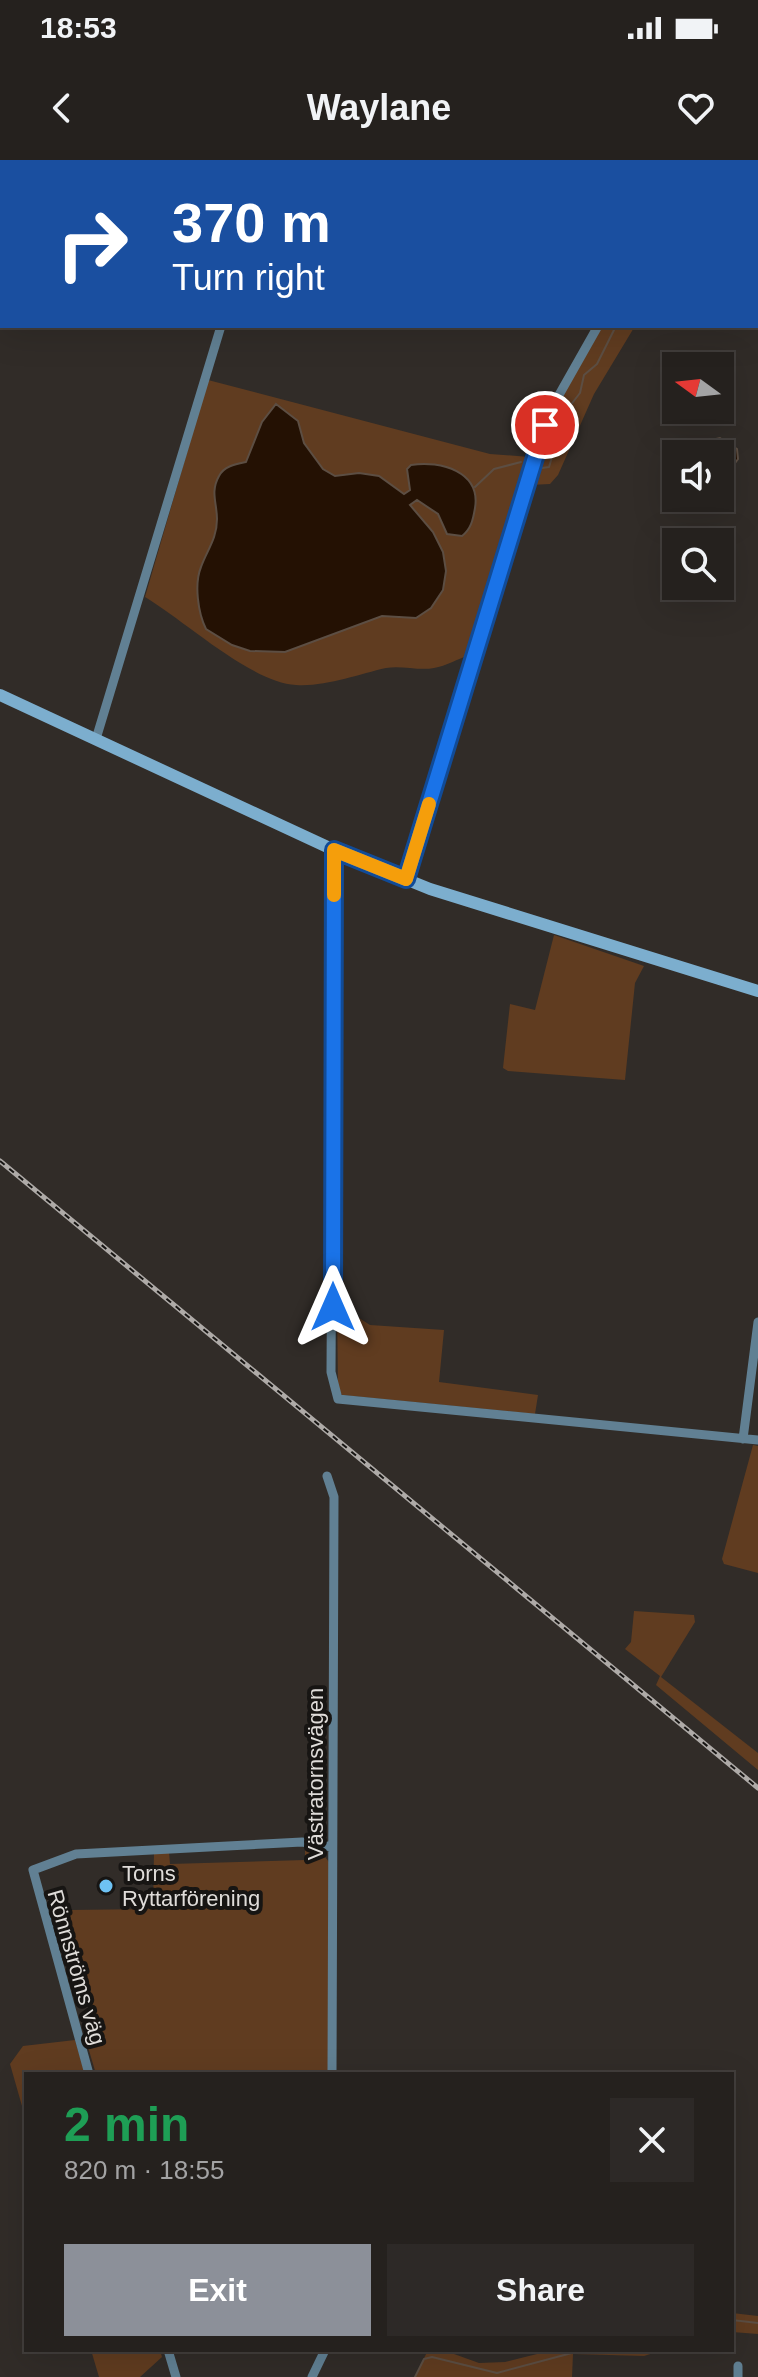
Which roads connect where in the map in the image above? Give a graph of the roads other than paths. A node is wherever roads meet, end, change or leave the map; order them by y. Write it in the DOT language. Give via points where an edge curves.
graph roads {
  1 [pos="220,328"];
  2 [pos="597,328"];
  3 [pos="0,695"];
  4 [pos="96,739"];
  5 [pos="334,850"];
  6 [pos="406,879"];
  7 [pos="758,991"];
  8 [pos="758,1322"];
  9 [pos="743,1439"];
  10 [pos="758,1440"];
  11 [pos="327,1476"];
  12 [pos="332,1847"];
  13 [pos="88,2072"];
  14 [pos="332,2072"];
  15 [pos="169,2352"];
  16 [pos="324,2352"];
  17 [pos="738,2366"];
  18 [pos="176,2377"];
  19 [pos="312,2377"];
  20 [pos="738,2377"];
  1 -- 4 [label="street"];
  2 -- 6 [label="street" via="560,391 534,454"];
  3 -- 4 [label="main road"];
  4 -- 5 [label="main road"];
  5 -- 6 [label="main road"];
  5 -- 9 [label="street" via="331,1372 338,1399"];
  6 -- 7 [label="main road"];
  8 -- 9 [label="street"];
  9 -- 10 [label="street"];
  11 -- 12 [label="street, Västratornsvägen" via="334,1497"];
  12 -- 13 [label="street, Rönnströms väg" via="302,1842 76,1854 33,1870"];
  12 -- 14 [label="street, Västratornsvägen"];
  15 -- 18 [label="street"];
  16 -- 19 [label="street"];
  17 -- 20 [label="street"];
}
